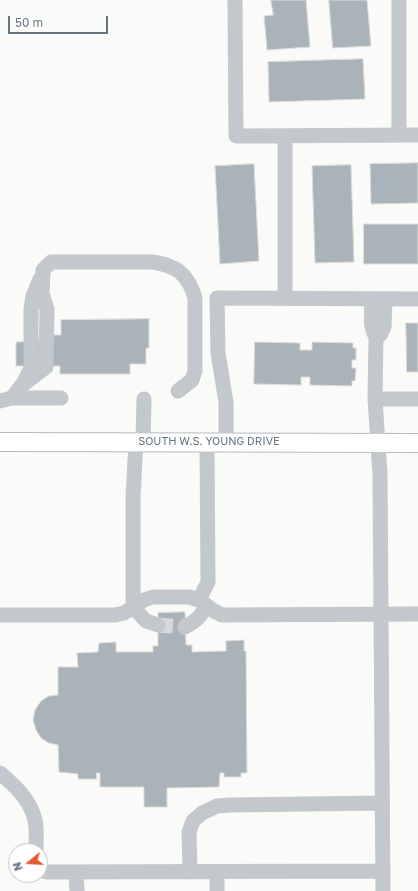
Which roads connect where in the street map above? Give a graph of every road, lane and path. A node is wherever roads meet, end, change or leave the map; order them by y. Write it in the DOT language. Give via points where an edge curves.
graph roads {
  1 [pos="235,0"];
  2 [pos="399,0"];
  3 [pos="399,135"];
  4 [pos="418,135"];
  5 [pos="285,136"];
  6 [pos="38,294"];
  7 [pos="286,298"];
  8 [pos="378,299"];
  9 [pos="418,299"];
  10 [pos="178,391"];
  11 [pos="11,395"];
  12 [pos="61,398"];
  13 [pos="144,399"];
  14 [pos="375,399"];
  15 [pos="418,399"];
  16 [pos="0,442"];
  17 [pos="140,442"];
  18 [pos="207,442"];
  19 [pos="226,442"];
  20 [pos="378,443"];
  21 [pos="418,443"];
  22 [pos="203,603"];
  23 [pos="133,607"];
  24 [pos="381,614"];
  25 [pos="418,614"];
  26 [pos="0,615"];
  27 [pos="158,626"];
  28 [pos="185,627"];
  29 [pos="0,773"];
  30 [pos="382,803"];
  31 [pos="36,843"];
  32 [pos="383,871"];
  33 [pos="48,872"];
  34 [pos="76,872"];
  35 [pos="190,872"];
  36 [pos="217,872"];
  37 [pos="76,891"];
  38 [pos="217,891"];
  39 [pos="383,891"];
  1 -- 5 [label="lane" via="236,136"];
  2 -- 3 [label="lane"];
  3 -- 4 [label="lane"];
  3 -- 5 [label="lane"];
  5 -- 7 [label="lane"];
  6 -- 10 [label="lane" via="43,270 51,262 153,262 174,267 188,280 195,298 195,371 192,380"];
  6 -- 11 [label="lane" via="24,309 23,367"];
  6 -- 11 [label="lane" via="46,309 46,367"];
  7 -- 8 [label="lane"];
  7 -- 19 [label="lane" via="217,298 218,353 226,402"];
  8 -- 9 [label="lane"];
  8 -- 14 [label="lane" via="384,326 376,337"];
  11 -- 12 [label="lane"];
  13 -- 17 [label="lane"];
  14 -- 15 [label="lane"];
  14 -- 20 [label="lane"];
  16 -- 17 [label="main road, SOUTH W.S. YOUNG DRIVE"];
  17 -- 18 [label="main road, SOUTH W.S. YOUNG DRIVE"];
  17 -- 23 [label="lane" via="133,497"];
  18 -- 19 [label="main road, SOUTH W.S. YOUNG DRIVE"];
  18 -- 22 [label="lane" via="208,582"];
  19 -- 20 [label="main road, SOUTH W.S. YOUNG DRIVE"];
  20 -- 21 [label="main road, SOUTH W.S. YOUNG DRIVE"];
  20 -- 24 [label="lane"];
  22 -- 23 [label="lane" via="189,597 153,597"];
  22 -- 24 [label="lane" via="222,615"];
  22 -- 28 [label="lane" via="201,615"];
  23 -- 26 [label="lane" via="115,615"];
  23 -- 27 [label="lane" via="146,620"];
  24 -- 25 [label="lane"];
  24 -- 30 [label="lane"];
  29 -- 31 [label="lane" via="29,803 35,820"];
  30 -- 32 [label="lane"];
  30 -- 35 [label="lane" via="217,806 202,813 193,821 189,832"];
  32 -- 36 [label="lane"];
  32 -- 39 [label="lane"];
  33 -- 34 [label="lane"];
  34 -- 35 [label="lane"];
  34 -- 37 [label="lane"];
  35 -- 36 [label="lane"];
  36 -- 38 [label="lane"];
}
